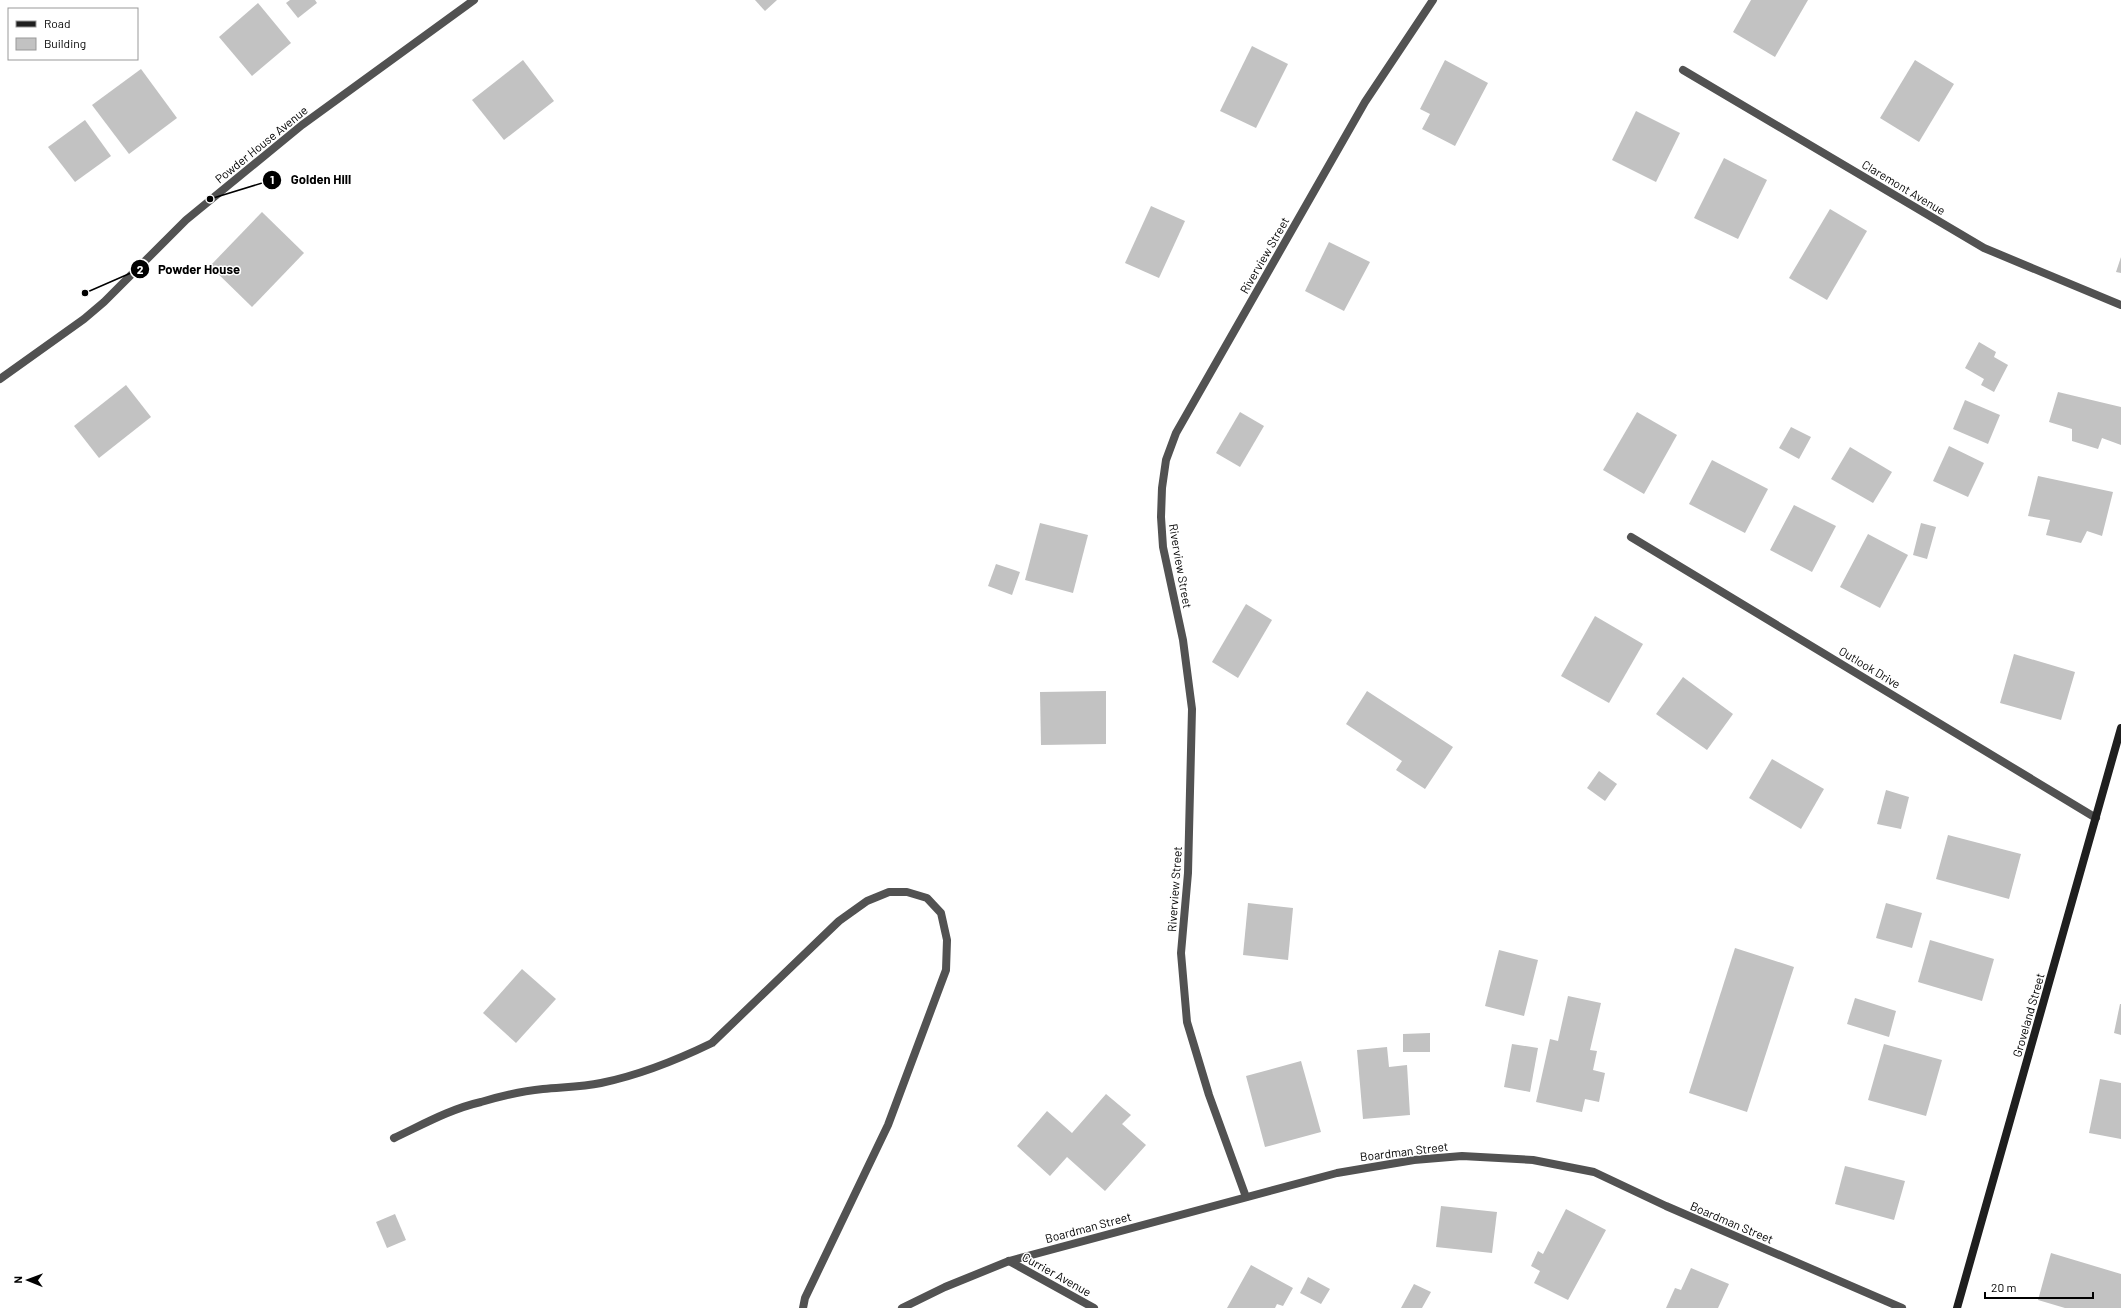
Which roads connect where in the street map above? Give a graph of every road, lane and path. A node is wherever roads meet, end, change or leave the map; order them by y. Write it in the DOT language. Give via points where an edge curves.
graph roads {
  1 [pos="474,0"];
  2 [pos="1434,0"];
  3 [pos="1683,70"];
  4 [pos="2121,306"];
  5 [pos="0,379"];
  6 [pos="1631,537"];
  7 [pos="2121,728"];
  8 [pos="2096,818"];
  9 [pos="394,1138"];
  10 [pos="1246,1197"];
  11 [pos="1009,1261"];
  12 [pos="803,1308"];
  13 [pos="902,1308"];
  14 [pos="1094,1308"];
  15 [pos="1902,1308"];
  16 [pos="1957,1308"];
  1 -- 5 [label="street, Powder House Avenue" via="302,126 186,220 84,319"];
  2 -- 10 [label="street, Riverview Street" via="1361,109 1176,433 1165,467 1161,517 1163,547 1183,640 1192,709 1188,873 1181,953 1187,1022 1209,1095"];
  3 -- 4 [label="street, Claremont Avenue" via="1984,248"];
  6 -- 8 [label="street, Outlook Drive"];
  7 -- 8 [label="main road, Groveland Street"];
  8 -- 16 [label="main road, Groveland Street"];
  9 -- 12 [label="street" via="437,1117 479,1102 543,1089 573,1088 602,1083 654,1068 690,1054 712,1043 839,921 867,901 889,892 907,892 927,898 941,913 948,940 946,970 888,1125 805,1298"];
  10 -- 11 [label="street, Boardman Street"];
  10 -- 15 [label="street, Boardman Street" via="1336,1173 1414,1160 1462,1156 1533,1160 1594,1172 1666,1206"];
  11 -- 13 [label="street, Boardman Street"];
  11 -- 14 [label="street, Currier Avenue"];
}
